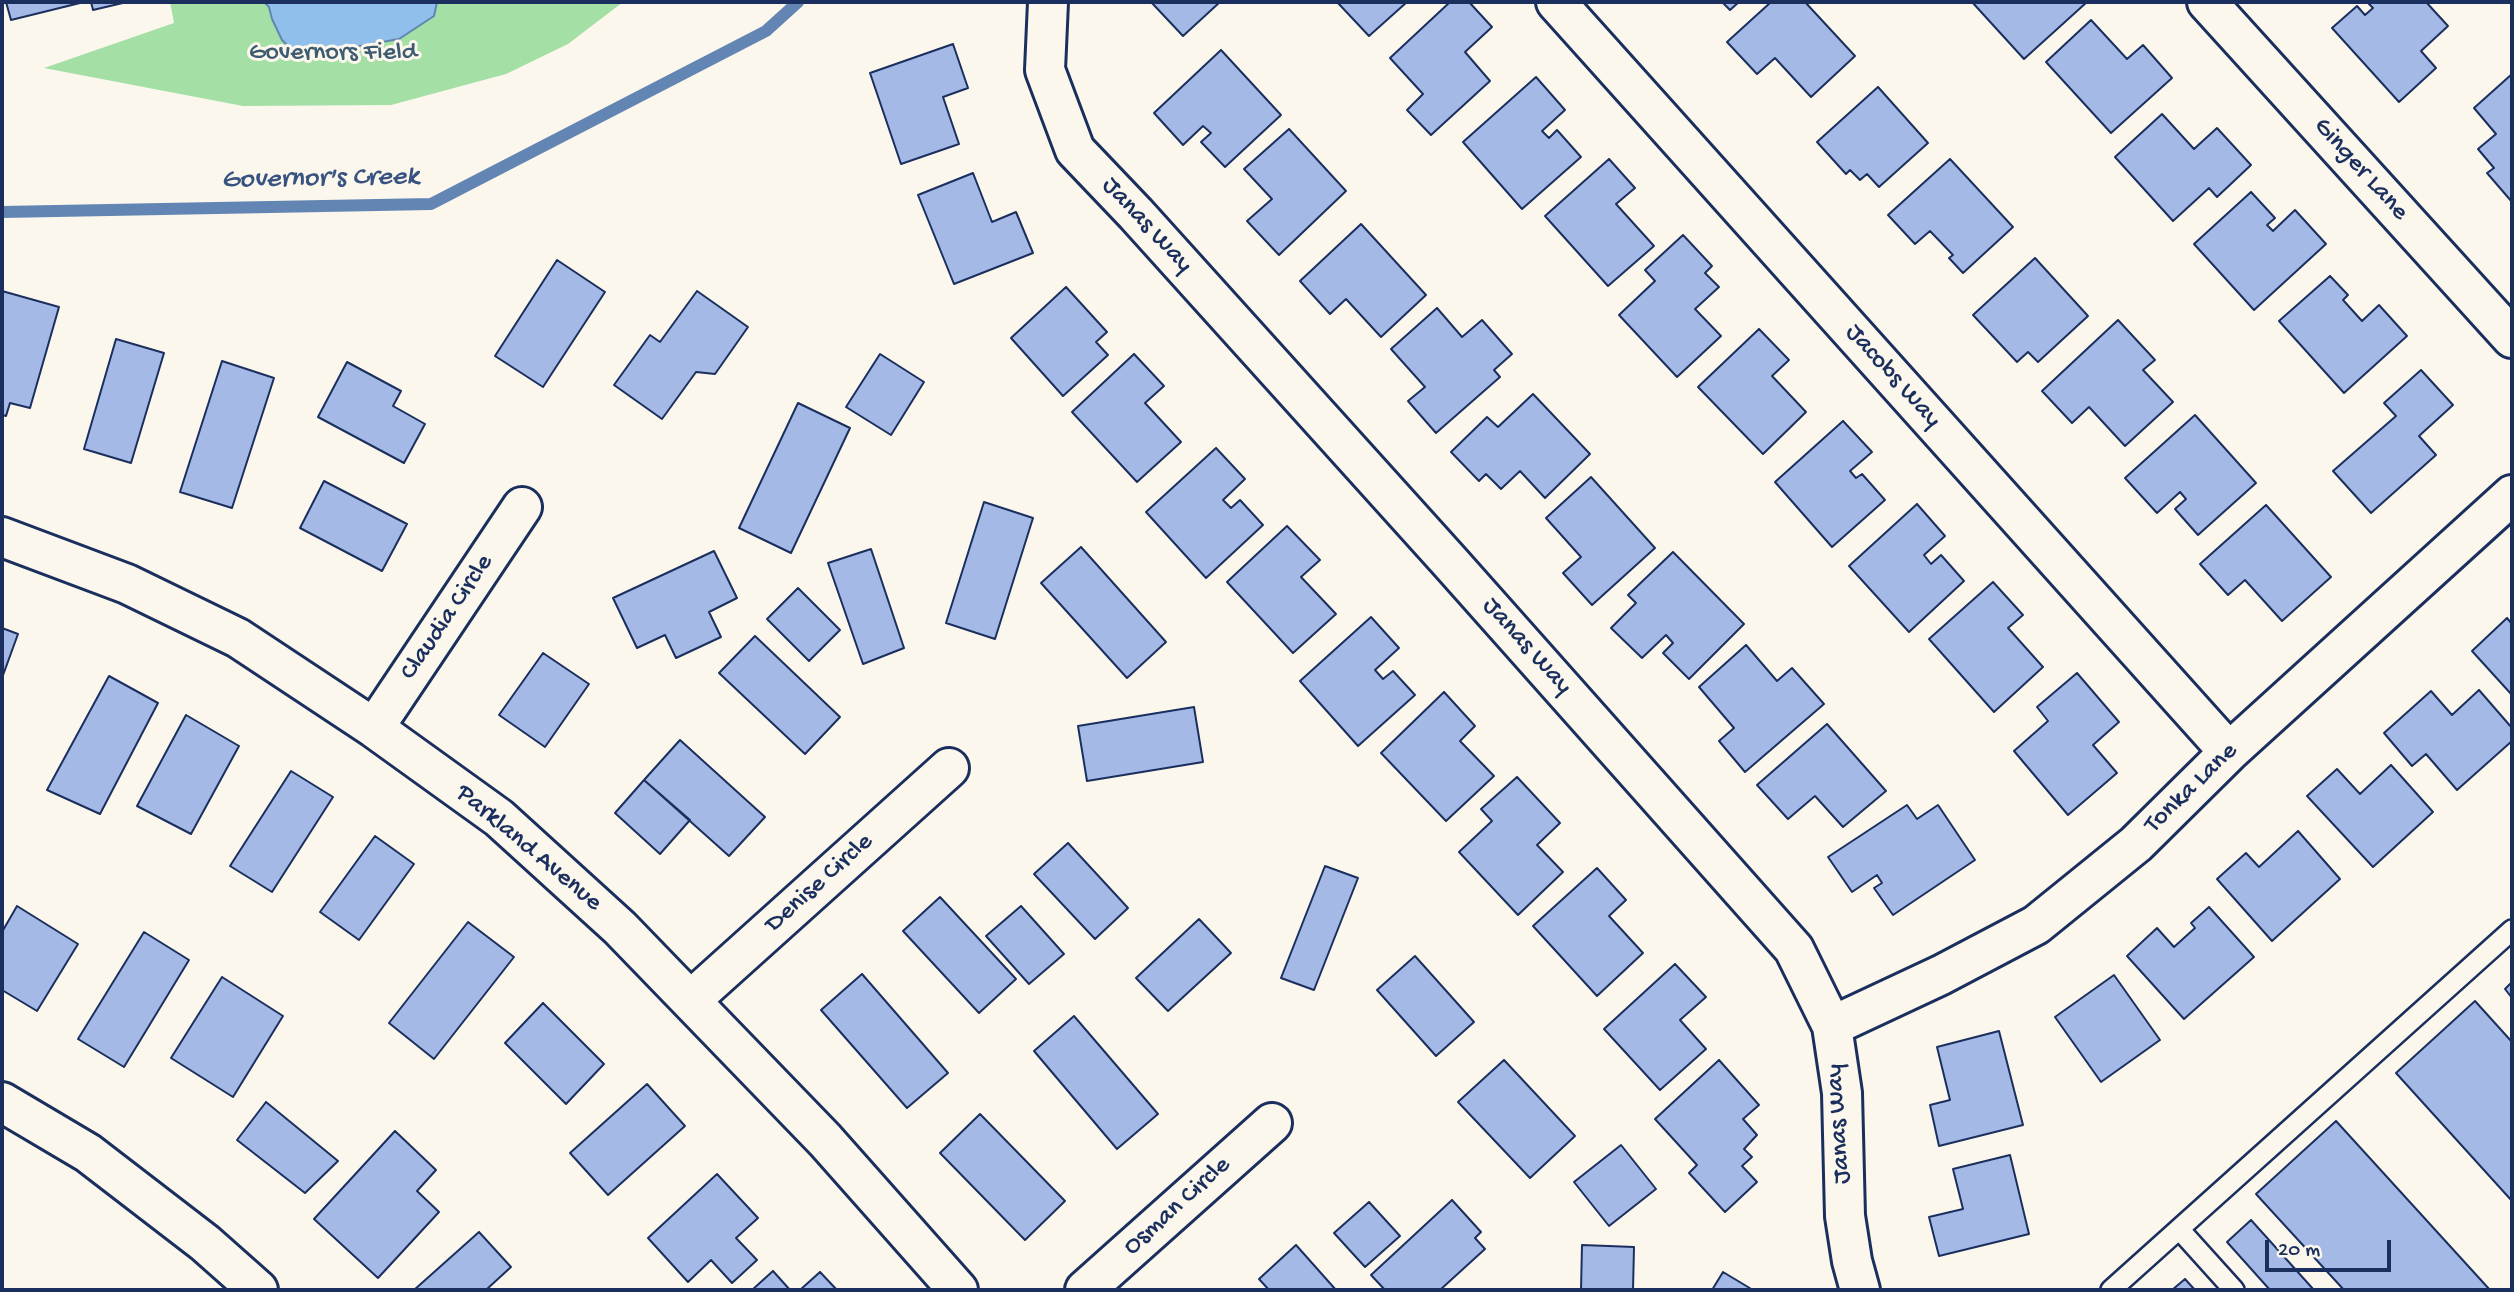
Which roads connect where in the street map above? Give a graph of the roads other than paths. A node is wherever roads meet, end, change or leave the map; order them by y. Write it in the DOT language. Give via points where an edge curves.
graph roads {
  1 [pos="1048,2"];
  2 [pos="1556,2"];
  3 [pos="2209,2"];
  4 [pos="2512,338"];
  5 [pos="2512,495"];
  6 [pos="522,507"];
  7 [pos="2,537"];
  8 [pos="373,728"];
  9 [pos="2229,752"];
  10 [pos="948,768"];
  11 [pos="2512,930"];
  12 [pos="691,1000"];
  13 [pos="1832,1026"];
  14 [pos="2,1102"];
  15 [pos="1272,1123"];
  16 [pos="2179,1229"];
  17 [pos="258,1290"];
  18 [pos="958,1290"];
  19 [pos="1085,1290"];
  20 [pos="1860,1290"];
  21 [pos="2111,1290"];
  22 [pos="2234,1290"];
  1 -- 13 [label="street, Janas Way" via="1045,70 1075,150 1794,949"];
  2 -- 9 [label="street, Jacobs Way"];
  3 -- 4 [label="street, Ginger Lane"];
  5 -- 9 [label="street, Tonka Lane"];
  6 -- 8 [label="street, Claudia Circle"];
  7 -- 8 [label="street, Parkland Avenue" via="127,584 237,638"];
  8 -- 12 [label="street, Parkland Avenue" via="499,818"];
  9 -- 13 [label="street, Tonka Lane" via="2136,844 2036,925"];
  10 -- 12 [label="street, Denise Circle"];
  11 -- 16 [label="lane"];
  12 -- 18 [label="street, Parkland Avenue" via="825,1140"];
  13 -- 20 [label="street, Janas Way" via="1842,1093 1845,1216"];
  14 -- 17 [label="street" via="88,1153"];
  15 -- 19 [label="street, Osman Circle"];
  16 -- 21 [label="lane"];
  16 -- 22 [label="lane"];
}
